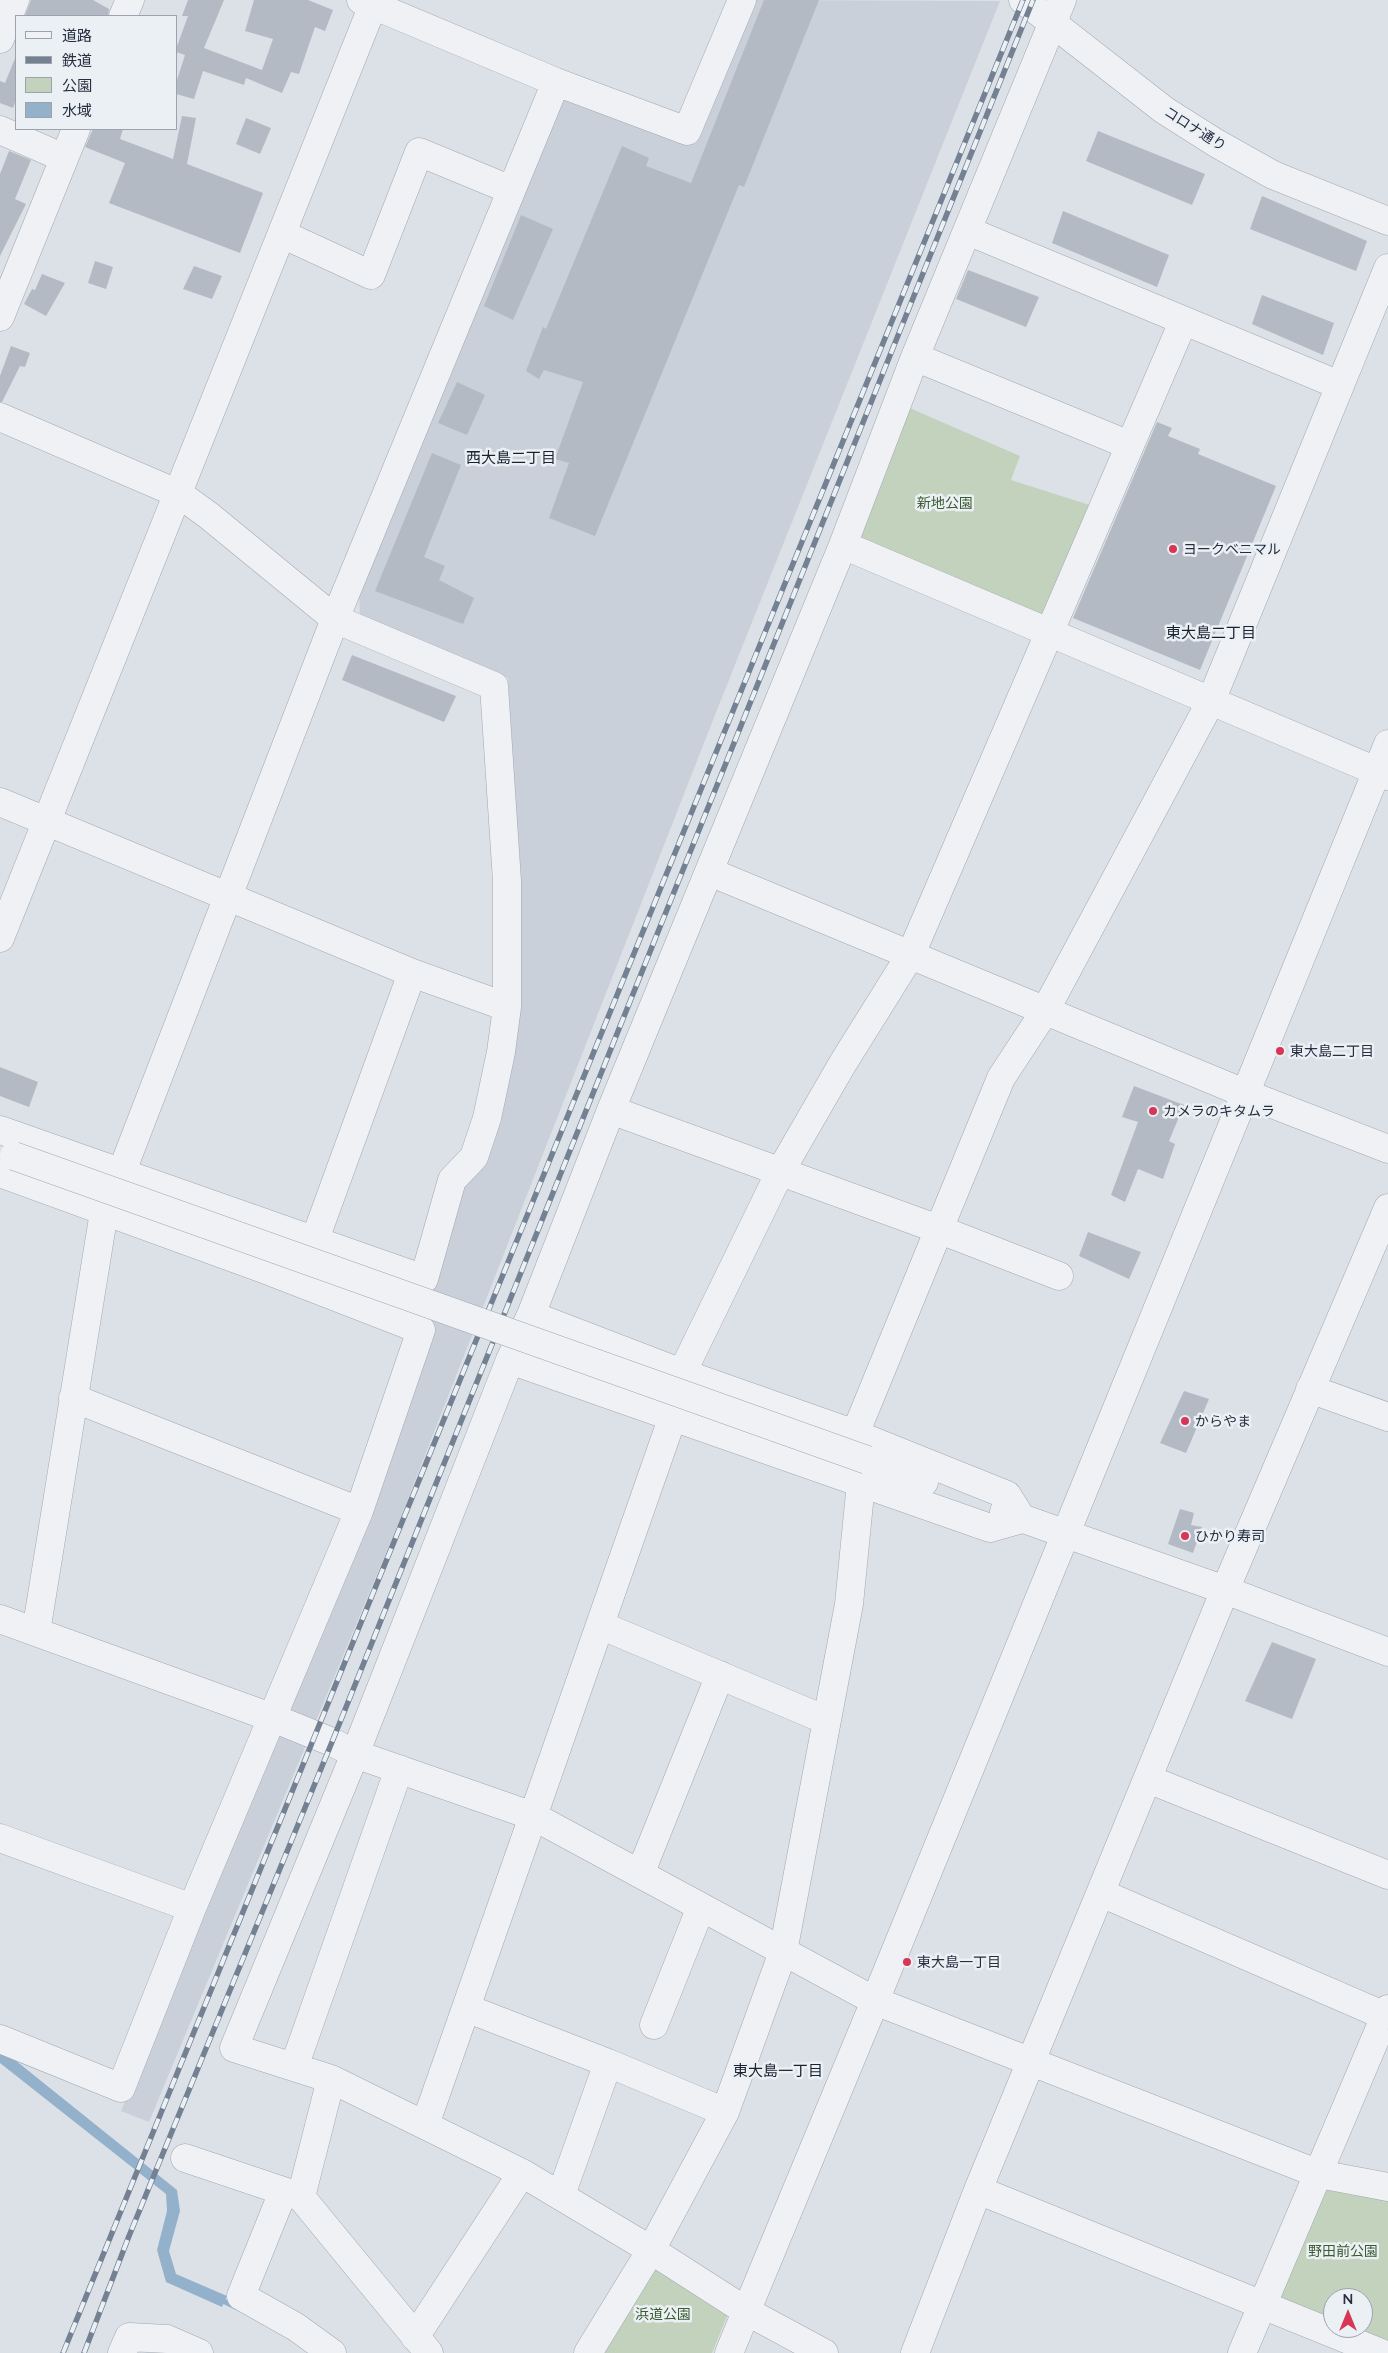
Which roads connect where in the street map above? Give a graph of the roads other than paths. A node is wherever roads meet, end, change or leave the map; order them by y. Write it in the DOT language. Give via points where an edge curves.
graph roads {
  1 [pos="15,0"];
  2 [pos="130,0"];
  3 [pos="742,0"];
  4 [pos="1023,0"];
  5 [pos="1062,0"];
  6 [pos="369,2"];
  7 [pos="124,15"];
  8 [pos="1053,25"];
  9 [pos="0,39"];
  10 [pos="556,82"];
  11 [pos="0,130"];
  12 [pos="76,130"];
  13 [pos="64,158"];
  14 [pos="511,190"];
  15 [pos="1388,221"];
  16 [pos="968,231"];
  17 [pos="282,234"];
  18 [pos="1388,268"];
  19 [pos="8,277"];
  20 [pos="0,317"];
  21 [pos="1183,322"];
  22 [pos="915,357"];
  23 [pos="1339,385"];
  24 [pos="0,417"];
  25 [pos="1129,445"];
  26 [pos="179,494"];
  27 [pos="843,545"];
  28 [pos="334,620"];
  29 [pos="1048,632"];
  30 [pos="1211,701"];
  31 [pos="1388,744"];
  32 [pos="1382,774"];
  33 [pos="0,802"];
  34 [pos="48,822"];
  35 [pos="710,872"];
  36 [pos="227,896"];
  37 [pos="0,938"];
  38 [pos="911,954"];
  39 [pos="412,973"];
  40 [pos="507,1007"];
  41 [pos="1045,1011"];
  42 [pos="1244,1094"];
  43 [pos="611,1110"];
  44 [pos="0,1130"];
  45 [pos="1388,1149"];
  46 [pos="4,1160"];
  47 [pos="122,1171"];
  48 [pos="780,1172"];
  49 [pos="104,1212"];
  50 [pos="1386,1219"];
  51 [pos="938,1229"];
  52 [pos="314,1242"];
  53 [pos="1059,1276"];
  54 [pos="531,1315"];
  55 [pos="510,1360"];
  56 [pos="682,1373"];
  57 [pos="1310,1388"];
  58 [pos="73,1398"];
  59 [pos="673,1416"];
  60 [pos="1388,1417"];
  61 [pos="855,1434"];
  62 [pos="864,1472"];
  63 [pos="359,1511"];
  64 [pos="1022,1519"];
  65 [pos="1064,1534"];
  66 [pos="1225,1590"];
  67 [pos="0,1619"];
  68 [pos="600,1625"];
  69 [pos="36,1632"];
  70 [pos="1388,1652"];
  71 [pos="720,1675"];
  72 [pos="273,1718"];
  73 [pos="826,1720"];
  74 [pos="355,1754"];
  75 [pos="398,1769"];
  76 [pos="1148,1779"];
  77 [pos="533,1816"];
  78 [pos="0,1838"];
  79 [pos="640,1874"];
  80 [pos="1388,1875"];
  81 [pos="1101,1893"];
  82 [pos="701,1907"];
  83 [pos="192,1908"];
  84 [pos="783,1952"];
  85 [pos="875,2002"];
  86 [pos="466,2008"];
  87 [pos="1386,2013"];
  88 [pos="654,2025"];
  89 [pos="0,2040"];
  90 [pos="608,2063"];
  91 [pos="1032,2064"];
  92 [pos="294,2067"];
  93 [pos="331,2079"];
  94 [pos="725,2112"];
  95 [pos="425,2125"];
  96 [pos="185,2158"];
  97 [pos="522,2172"];
  98 [pos="1318,2174"];
  99 [pos="1388,2187"];
  100 [pos="978,2190"];
  101 [pos="292,2195"];
  102 [pos="561,2195"];
  103 [pos="651,2250"];
  104 [pos="1262,2304"];
  105 [pos="746,2311"];
  106 [pos="422,2345"];
  107 [pos="1345,2346"];
  108 [pos="122,2353"];
  109 [pos="199,2353"];
  110 [pos="332,2353"];
  111 [pos="588,2353"];
  112 [pos="729,2353"];
  113 [pos="824,2353"];
  114 [pos="915,2353"];
  115 [pos="1242,2353"];
  116 [pos="1381,2353"];
  1 -- 9 [label="street"];
  2 -- 7 [label="street"];
  3 -- 10 [label="street" via="687,131"];
  4 -- 8 [label="street, コロナ通り"];
  5 -- 8 [label="street"];
  6 -- 10 [label="street"];
  6 -- 17 [label="street"];
  8 -- 15 [label="street, コロナ通り" via="1164,110 1216,143 1273,175"];
  8 -- 16 [label="street"];
  10 -- 14 [label="street"];
  11 -- 13 [label="street"];
  12 -- 13 [label="street"];
  13 -- 19 [label="street"];
  14 -- 17 [label="street" via="418,152 371,276"];
  14 -- 28 [label="street"];
  16 -- 21 [label="street"];
  16 -- 22 [label="street"];
  17 -- 26 [label="street"];
  18 -- 23 [label="street"];
  19 -- 20 [label="street"];
  21 -- 23 [label="street"];
  21 -- 25 [label="street"];
  22 -- 25 [label="street"];
  22 -- 27 [label="street"];
  23 -- 30 [label="street"];
  24 -- 26 [label="street"];
  25 -- 29 [label="street"];
  26 -- 28 [label="street"];
  26 -- 34 [label="street"];
  27 -- 29 [label="street"];
  27 -- 35 [label="street"];
  28 -- 36 [label="street"];
  28 -- 40 [label="street" via="494,686 507,881"];
  29 -- 30 [label="street"];
  29 -- 38 [label="street"];
  30 -- 32 [label="street"];
  30 -- 41 [label="street"];
  31 -- 32 [label="street"];
  32 -- 42 [label="street"];
  33 -- 34 [label="street"];
  34 -- 36 [label="street"];
  34 -- 37 [label="street"];
  35 -- 38 [label="street"];
  35 -- 43 [label="street"];
  36 -- 39 [label="street"];
  36 -- 47 [label="street"];
  38 -- 41 [label="street"];
  38 -- 48 [label="street"];
  39 -- 40 [label="street"];
  39 -- 52 [label="street"];
  40 -- 52 [label="street" via="487,1118 474,1157 452,1180 424,1278"];
  41 -- 42 [label="street"];
  41 -- 51 [label="street" via="1001,1078"];
  42 -- 45 [label="street"];
  42 -- 65 [label="street"];
  43 -- 48 [label="street"];
  43 -- 54 [label="street"];
  44 -- 47 [label="street"];
  46 -- 49 [label="street"];
  46 -- 62 [label="street, bridge"];
  47 -- 52 [label="street"];
  48 -- 51 [label="street"];
  48 -- 56 [label="street"];
  49 -- 58 [label="street"];
  49 -- 63 [label="street" via="421,1330"];
  50 -- 57 [label="street"];
  51 -- 53 [label="street"];
  51 -- 61 [label="street"];
  54 -- 55 [label="street"];
  54 -- 56 [label="street"];
  55 -- 59 [label="street"];
  55 -- 74 [label="street"];
  56 -- 61 [label="street"];
  57 -- 60 [label="street"];
  57 -- 66 [label="street"];
  58 -- 63 [label="street"];
  58 -- 69 [label="street"];
  59 -- 62 [label="street"];
  59 -- 68 [label="street"];
  61 -- 64 [label="street" via="1007,1495"];
  62 -- 64 [label="street"];
  62 -- 73 [label="street" via="849,1604"];
  63 -- 72 [label="street"];
  64 -- 65 [label="street"];
  65 -- 66 [label="street"];
  65 -- 85 [label="street"];
  66 -- 70 [label="street"];
  66 -- 76 [label="street"];
  67 -- 69 [label="street"];
  68 -- 71 [label="street"];
  68 -- 77 [label="street"];
  69 -- 72 [label="street"];
  71 -- 73 [label="street"];
  71 -- 79 [label="street"];
  72 -- 74 [label="street"];
  72 -- 83 [label="street"];
  73 -- 84 [label="street"];
  74 -- 75 [label="street"];
  74 -- 92 [label="street" via="234,2048"];
  75 -- 77 [label="street"];
  75 -- 92 [label="street"];
  76 -- 80 [label="street"];
  76 -- 81 [label="street"];
  77 -- 79 [label="street"];
  77 -- 86 [label="street"];
  78 -- 83 [label="street"];
  79 -- 82 [label="street"];
  81 -- 87 [label="street"];
  81 -- 91 [label="street"];
  82 -- 84 [label="street"];
  82 -- 88 [label="street"];
  83 -- 89 [label="street" via="122,2088"];
  84 -- 85 [label="street"];
  84 -- 94 [label="street"];
  85 -- 91 [label="street"];
  85 -- 105 [label="street"];
  86 -- 90 [label="street"];
  86 -- 95 [label="street"];
  87 -- 98 [label="street"];
  90 -- 94 [label="street"];
  90 -- 102 [label="street"];
  91 -- 98 [label="street"];
  91 -- 100 [label="street"];
  92 -- 93 [label="street"];
  93 -- 95 [label="street"];
  93 -- 101 [label="street"];
  94 -- 103 [label="street"];
  95 -- 97 [label="street"];
  96 -- 101 [label="street"];
  97 -- 102 [label="street"];
  97 -- 106 [label="street"];
  98 -- 99 [label="street"];
  98 -- 104 [label="street"];
  100 -- 104 [label="street"];
  100 -- 114 [label="street"];
  101 -- 106 [label="street"];
  101 -- 110 [label="street" via="241,2296 296,2327"];
  102 -- 103 [label="street"];
  103 -- 105 [label="street"];
  103 -- 111 [label="street"];
  104 -- 107 [label="street"];
  104 -- 115 [label="street"];
  105 -- 112 [label="street"];
  105 -- 113 [label="street"];
  107 -- 116 [label="street"];
  108 -- 109 [label="street" via="129,2336 168,2339"];
}
